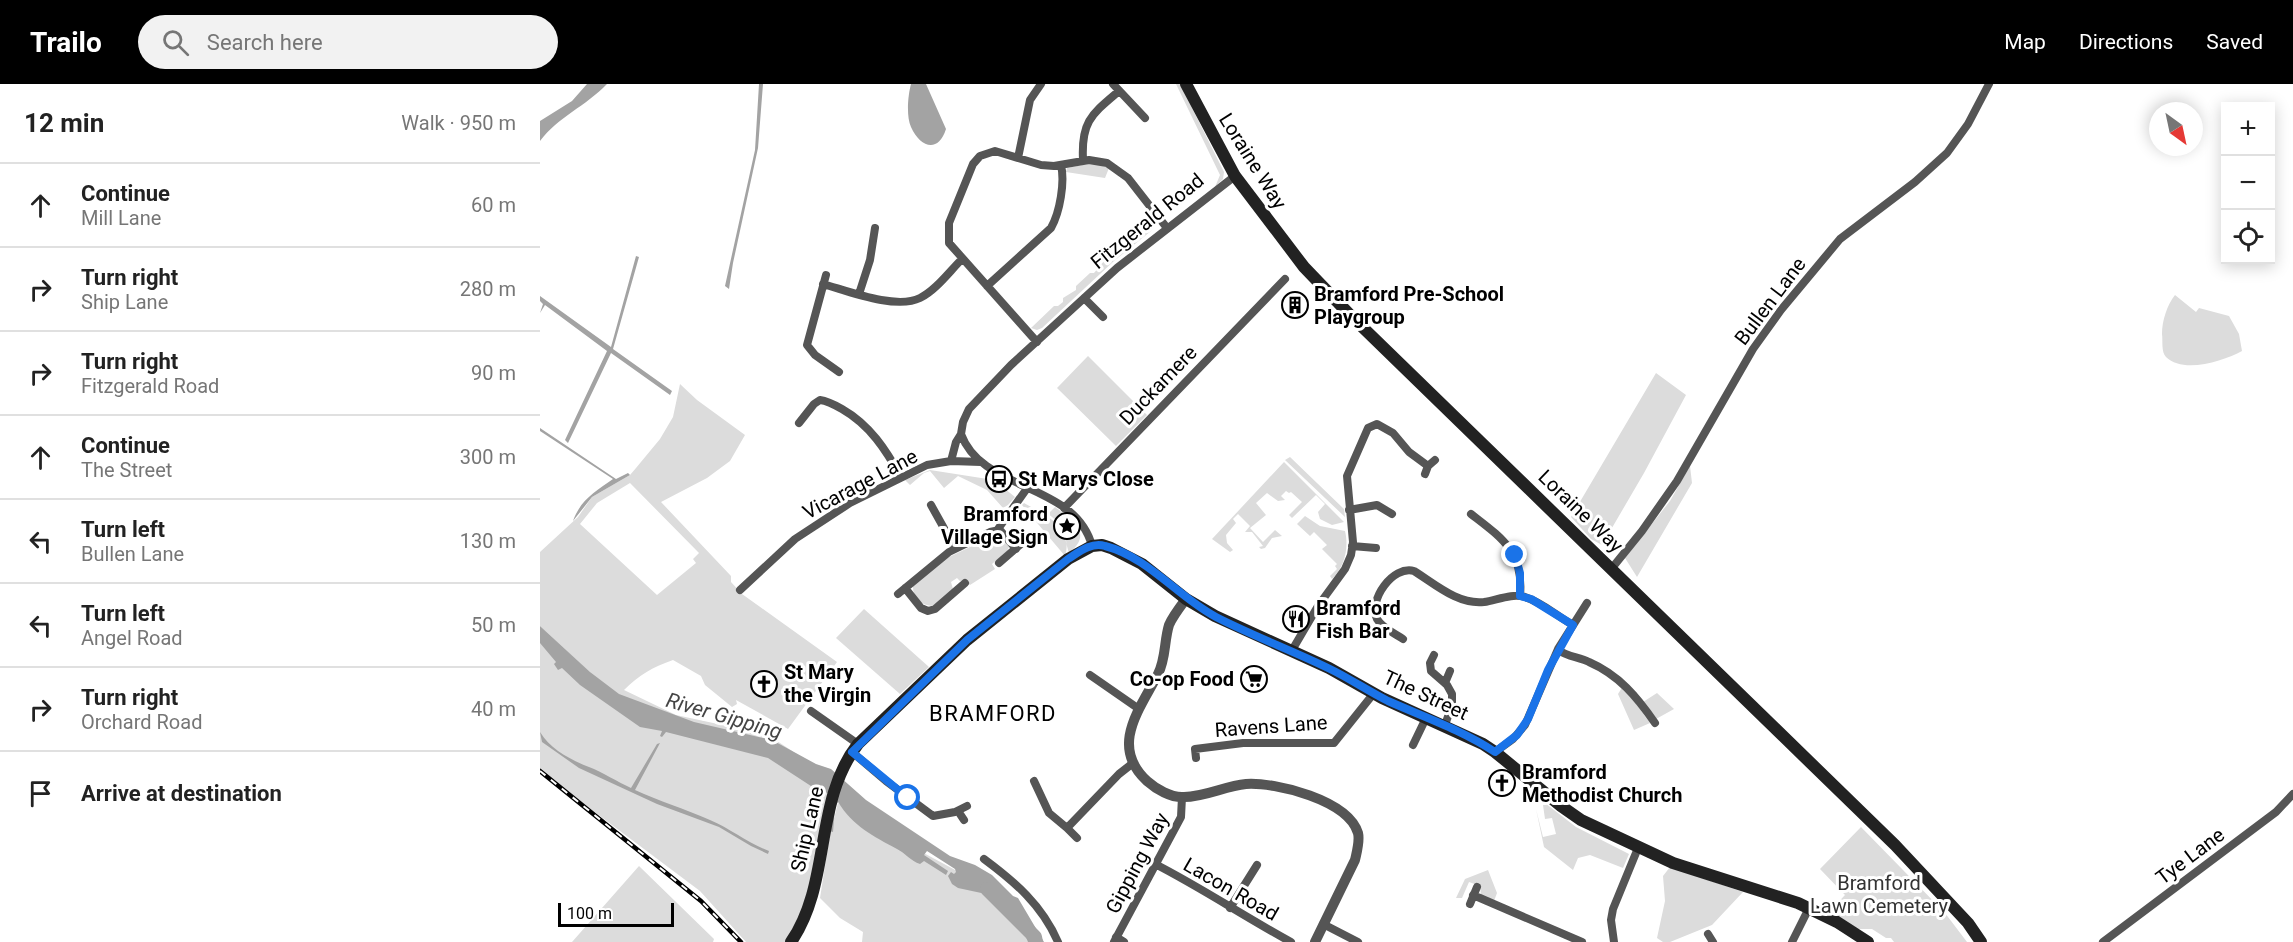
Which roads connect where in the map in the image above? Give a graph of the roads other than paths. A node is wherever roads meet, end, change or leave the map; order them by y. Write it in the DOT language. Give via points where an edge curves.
graph roads {
  1 [pos="1041,84"];
  2 [pos="1186,84"];
  3 [pos="1989,84"];
  4 [pos="1116,87"];
  5 [pos="1144,118"];
  6 [pos="1018,158"];
  7 [pos="1083,160"];
  8 [pos="1061,165"];
  9 [pos="1235,176"];
  10 [pos="875,228"];
  11 [pos="1167,228"];
  12 [pos="962,259"];
  13 [pos="1285,279"];
  14 [pos="987,286"];
  15 [pos="1277,287"];
  16 [pos="859,294"];
  17 [pos="1285,295"];
  18 [pos="1084,298"];
  19 [pos="1103,317"];
  20 [pos="1037,342"];
  21 [pos="839,372"];
  22 [pos="799,423"];
  23 [pos="961,434"];
  24 [pos="951,461"];
  25 [pos="981,462"];
  26 [pos="1429,467"];
  27 [pos="901,477"];
  28 [pos="1028,487"];
  29 [pos="932,505"];
  30 [pos="1064,508"];
  31 [pos="1349,510"];
  32 [pos="1392,514"];
  33 [pos="1472,514"];
  34 [pos="998,530"];
  35 [pos="1092,546"];
  36 [pos="1352,546"];
  37 [pos="956,548"];
  38 [pos="1376,548"];
  39 [pos="999,563"];
  40 [pos="1612,568"];
  41 [pos="965,583"];
  42 [pos="740,590"];
  43 [pos="1520,596"];
  44 [pos="1186,599"];
  45 [pos="1587,603"];
  46 [pos="1573,625"];
  47 [pos="1403,639"];
  48 [pos="1558,650"];
  49 [pos="1292,652"];
  50 [pos="1434,656"];
  51 [pos="1450,672"];
  52 [pos="1090,675"];
  53 [pos="1445,683"];
  54 [pos="1374,693"];
  55 [pos="1139,709"];
  56 [pos="811,711"];
  57 [pos="1426,718"];
  58 [pos="1655,723"];
  59 [pos="1446,725"];
  60 [pos="1413,745"];
  61 [pos="855,748"];
  62 [pos="1495,752"];
  63 [pos="1196,758"];
  64 [pos="1133,763"];
  65 [pos="1034,781"];
  66 [pos="2293,794"];
  67 [pos="1182,798"];
  68 [pos="967,806"];
  69 [pos="958,811"];
  70 [pos="964,820"];
  71 [pos="1067,828"];
  72 [pos="1077,837"];
  73 [pos="1638,848"];
  74 [pos="984,859"];
  75 [pos="1155,864"];
  76 [pos="1257,865"];
  77 [pos="1473,895"];
  78 [pos="1230,908"];
  79 [pos="1809,908"];
  80 [pos="1323,924"];
  81 [pos="1707,934"];
  82 [pos="1118,940"];
  83 [pos="791,942"];
  84 [pos="1058,942"];
  85 [pos="1291,942"];
  86 [pos="1315,942"];
  87 [pos="1358,942"];
  88 [pos="1582,942"];
  89 [pos="1614,942"];
  90 [pos="1713,942"];
  91 [pos="1792,942"];
  92 [pos="1868,942"];
  93 [pos="1981,942"];
  94 [pos="2103,942"];
  1 -- 6 [label="street" via="1030,100"];
  2 -- 9 [label="main road, Loraine Way"];
  3 -- 40 [label="street, Bullen Lane" via="1947,153 1840,239 1781,310 1741,369 1677,481"];
  4 -- 5 [label="street"];
  4 -- 7 [label="street" via="1085,127"];
  6 -- 8 [label="street" via="1041,165"];
  6 -- 12 [label="street" via="990,152 974,164 947,230 949,243"];
  7 -- 8 [label="street"];
  7 -- 11 [label="street" via="1101,162 1120,171"];
  8 -- 14 [label="street" via="1063,179 1051,228"];
  9 -- 11 [label="street, Fitzgerald Road"];
  9 -- 40 [label="main road, Loraine Way" via="1333,298"];
  10 -- 16 [label="street"];
  11 -- 18 [label="street, Fitzgerald Road"];
  12 -- 14 [label="street"];
  12 -- 16 [label="street" via="915,300 893,302"];
  13 -- 15 [label="street, Duckamere"];
  14 -- 20 [label="street"];
  15 -- 17 [label="street"];
  15 -- 30 [label="street, Duckamere"];
  16 -- 21 [label="street" via="824,280 807,345"];
  18 -- 19 [label="street"];
  18 -- 20 [label="street, Fitzgerald Road"];
  20 -- 23 [label="street, Fitzgerald Road" via="971,405"];
  22 -- 27 [label="street" via="820,400 852,414 880,443"];
  23 -- 24 [label="street, Fitzgerald Road"];
  23 -- 25 [label="street"];
  24 -- 25 [label="street, Vicarage Lane"];
  24 -- 27 [label="street, Vicarage Lane" via="927,465"];
  25 -- 28 [label="street"];
  26 -- 31 [label="street" via="1389,430 1372,425 1347,476"];
  27 -- 42 [label="street, Vicarage Lane" via="816,524"];
  28 -- 30 [label="street"];
  28 -- 34 [label="street"];
  29 -- 37 [label="street"];
  30 -- 35 [label="street" via="1083,523"];
  31 -- 32 [label="street" via="1377,505"];
  31 -- 36 [label="street"];
  33 -- 43 [label="street" via="1503,539 1515,555"];
  34 -- 37 [label="street"];
  34 -- 39 [label="street" via="1019,546"];
  35 -- 44 [label="main road" via="1106,546 1133,559"];
  35 -- 61 [label="main road, Ship Lane" via="1068,559 967,640"];
  36 -- 38 [label="street"];
  36 -- 49 [label="street" via="1345,569"];
  37 -- 41 [label="street" via="901,591 928,611 936,609"];
  40 -- 93 [label="main road, Loraine Way" via="1895,844"];
  43 -- 46 [label="street"];
  43 -- 47 [label="street" via="1480,602 1464,600 1414,571 1403,570 1391,577 1378,596 1375,610 1382,625"];
  44 -- 49 [label="main road, The Street"];
  44 -- 55 [label="street" via="1171,622 1162,666"];
  45 -- 46 [label="street"];
  46 -- 48 [label="street"];
  48 -- 58 [label="street" via="1616,678 1636,696"];
  48 -- 62 [label="street" via="1528,719 1517,735"];
  49 -- 54 [label="main road, The Street"];
  50 -- 53 [label="street" via="1431,671"];
  51 -- 53 [label="street"];
  52 -- 55 [label="street"];
  53 -- 59 [label="street" via="1452,694"];
  54 -- 57 [label="main road, The Street"];
  54 -- 63 [label="street, Ravens Lane" via="1334,743 1243,743 1195,748"];
  55 -- 64 [label="street" via="1129,733"];
  56 -- 61 [label="street"];
  57 -- 59 [label="main road, The Street"];
  57 -- 60 [label="street"];
  59 -- 62 [label="main road, The Street"];
  61 -- 69 [label="street" via="886,781 933,816"];
  61 -- 83 [label="main road, Ship Lane" via="829,803 810,907"];
  62 -- 73 [label="main road, The Street" via="1577,817"];
  64 -- 67 [label="street" via="1150,783"];
  64 -- 71 [label="street"];
  65 -- 71 [label="street" via="1049,813"];
  66 -- 94 [label="street, Tye Lane" via="2276,812"];
  67 -- 75 [label="street, Gipping Way" via="1181,817"];
  67 -- 80 [label="street" via="1244,784 1264,784 1341,810 1352,821 1359,845"];
  68 -- 69 [label="street"];
  69 -- 70 [label="street"];
  71 -- 72 [label="street"];
  73 -- 79 [label="main road, The Street"];
  73 -- 89 [label="street" via="1611,914"];
  74 -- 84 [label="street" via="1018,885 1046,919"];
  75 -- 78 [label="street, Lacon Road"];
  75 -- 82 [label="street, Gipping Way"];
  76 -- 78 [label="street"];
  77 -- 88 [label="street"];
  78 -- 85 [label="street, Lacon Road"];
  79 -- 91 [label="street"];
  79 -- 92 [label="main road, The Street"];
  80 -- 86 [label="street"];
  80 -- 87 [label="street"];
  81 -- 90 [label="street"];
}
